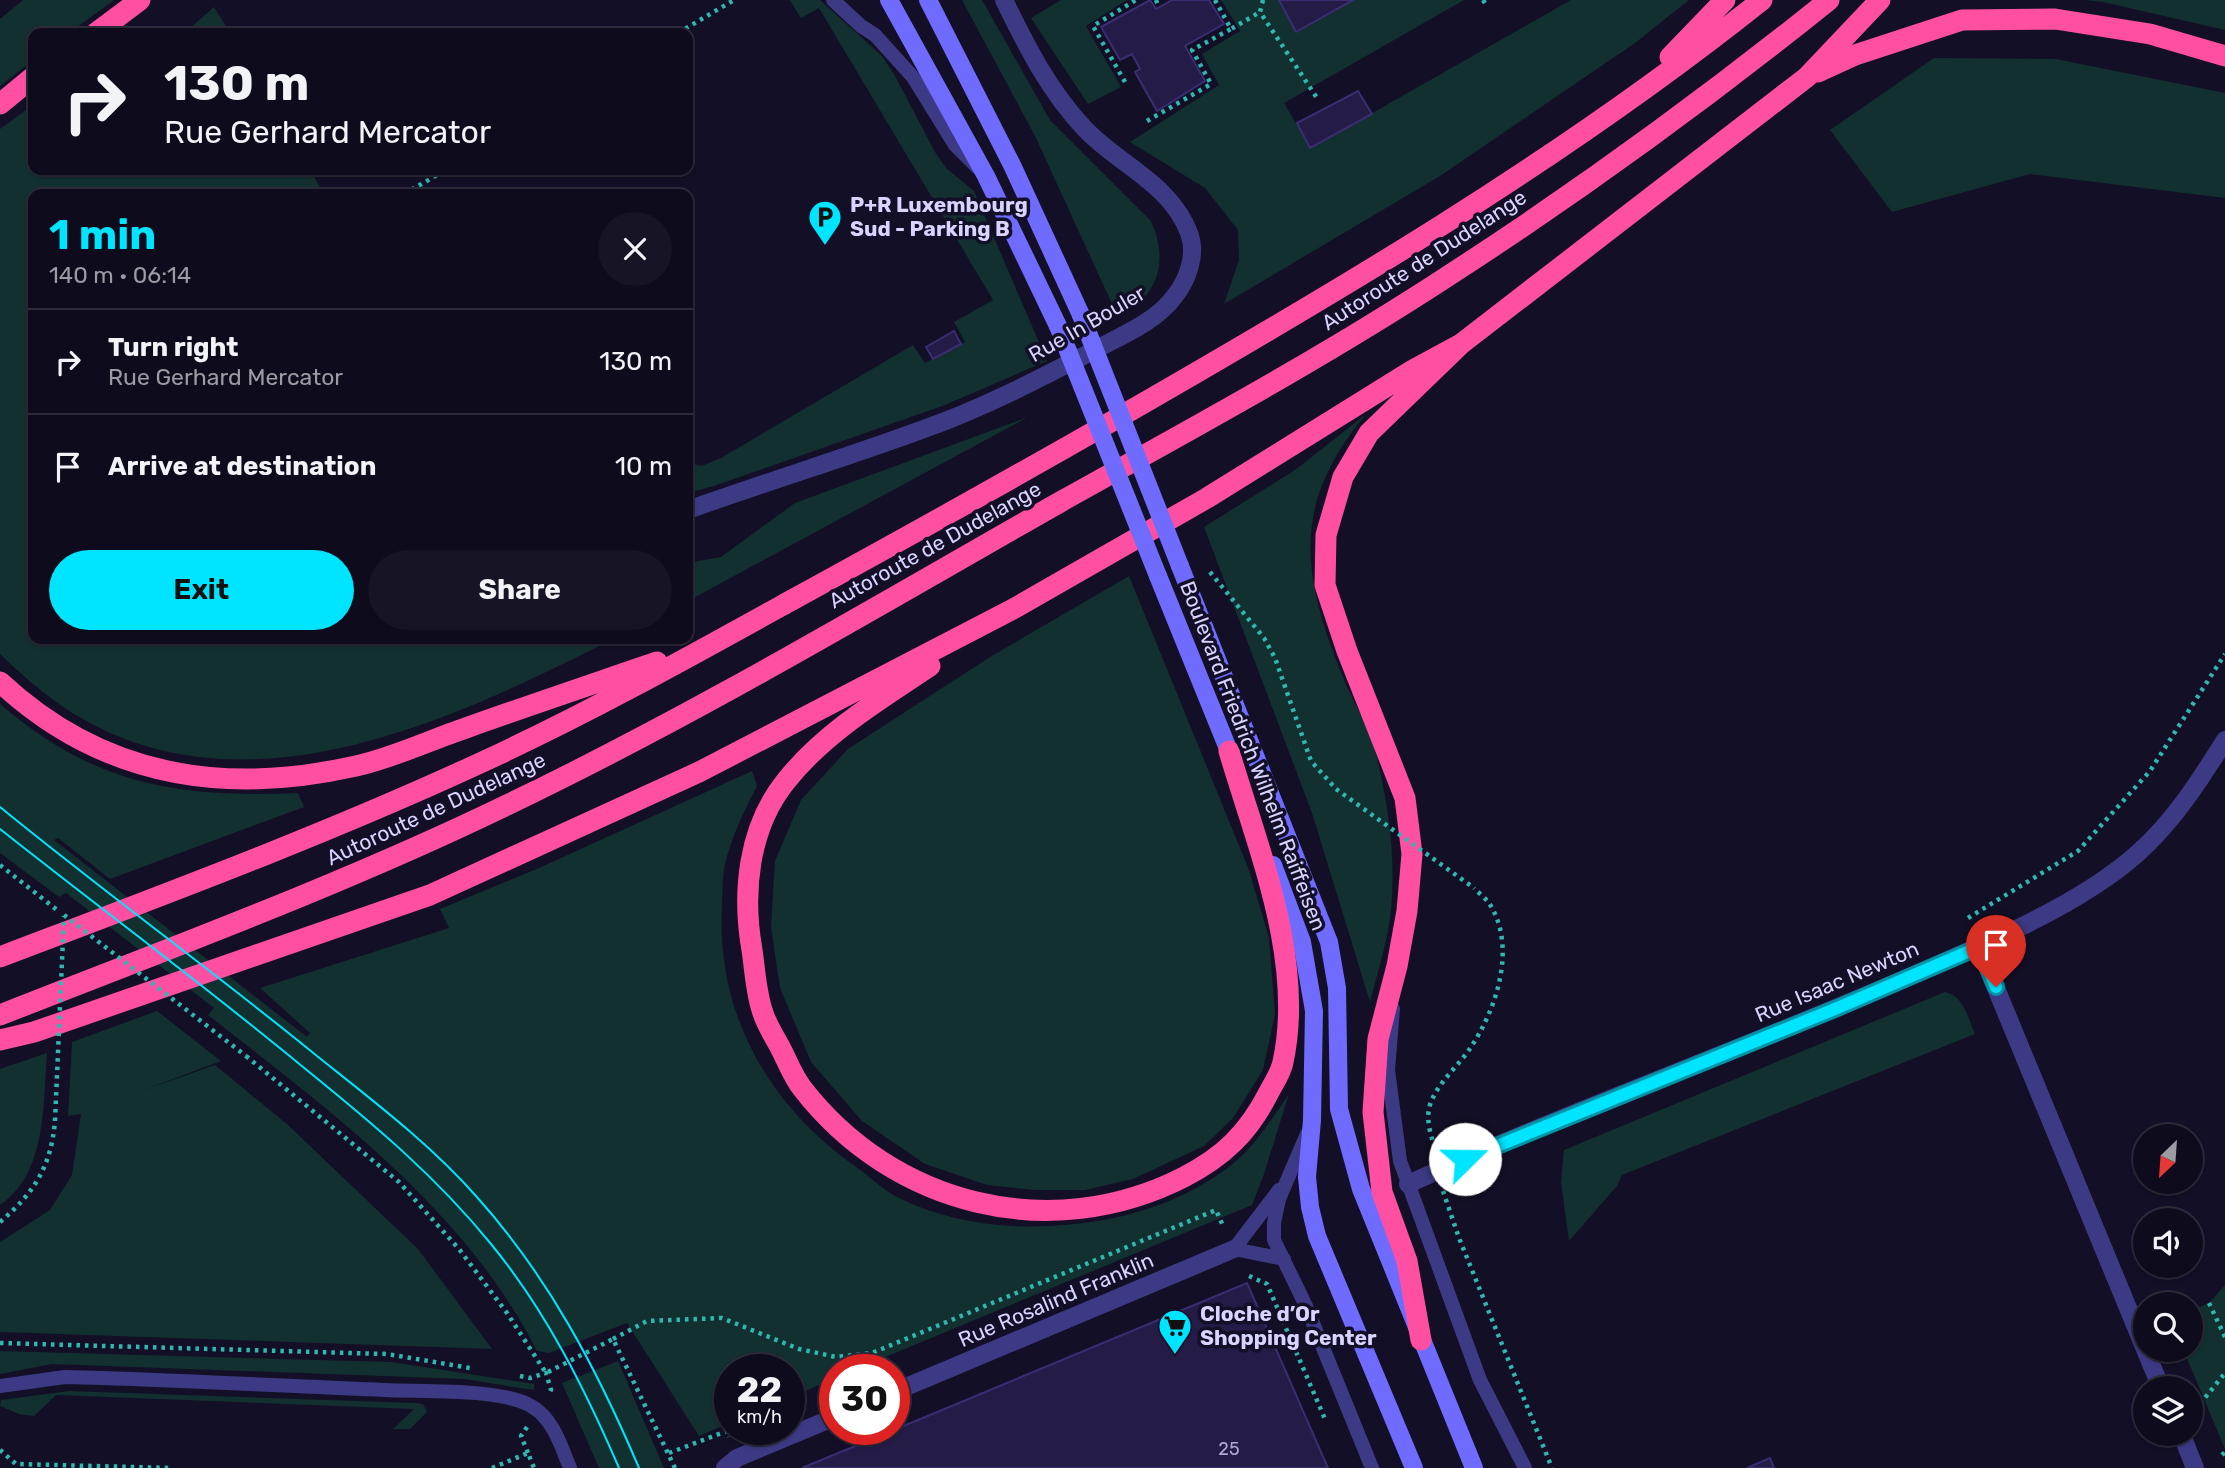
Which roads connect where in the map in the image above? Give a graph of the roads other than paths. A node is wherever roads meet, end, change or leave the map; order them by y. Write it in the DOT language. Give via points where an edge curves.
graph roads {
  1 [pos="140,0"];
  2 [pos="833,0"];
  3 [pos="889,0"];
  4 [pos="929,0"];
  5 [pos="1004,0"];
  6 [pos="1725,0"];
  7 [pos="1762,0"];
  8 [pos="1829,0"];
  9 [pos="1880,0"];
  10 [pos="103,28"];
  11 [pos="2225,56"];
  12 [pos="1807,77"];
  13 [pos="28,81"];
  14 [pos="0,104"];
  15 [pos="1624,104"];
  16 [pos="986,176"];
  17 [pos="1461,344"];
  18 [pos="693,507"];
  19 [pos="1015,608"];
  20 [pos="719,640"];
  21 [pos="0,682"];
  22 [pos="2225,740"];
  23 [pos="1229,751"];
  24 [pos="1979,947"];
  25 [pos="0,957"];
  26 [pos="1397,966"];
  27 [pos="0,1015"];
  28 [pos="0,1040"];
  29 [pos="1312,1120"];
  30 [pos="1298,1159"];
  31 [pos="1408,1184"];
  32 [pos="1234,1249"];
  33 [pos="1284,1259"];
  34 [pos="1421,1340"];
  35 [pos="2156,1376"];
  36 [pos="910,1385"];
  37 [pos="0,1386"];
  38 [pos="819,1424"];
  39 [pos="2186,1446"];
  40 [pos="570,1468"];
  41 [pos="725,1468"];
  42 [pos="1372,1468"];
  43 [pos="1414,1468"];
  44 [pos="1474,1468"];
  45 [pos="1525,1468"];
  46 [pos="2195,1468"];
  1 -- 10 [label="highway"];
  2 -- 16 [label="lane" via="875,35 913,77 955,145"];
  3 -- 16 [label="main road, Boulevard Friedrich Wilhelm Raiffeisen"];
  4 -- 34 [label="main road, bridge" via="1081,315 1329,942 1337,988 1339,1109 1361,1189"];
  5 -- 18 [label="street, Rue In Bouler" via="1058,99 1088,132 1162,193 1182,217 1192,255 1174,298 1132,330 949,420"];
  6 -- 15 [label="highway"];
  7 -- 15 [label="highway, Autoroute de Dudelange"];
  8 -- 27 [label="highway, Autoroute de Dudelange" via="1722,85 1442,280 1312,360 639,739 370,869"];
  9 -- 12 [label="highway"];
  11 -- 12 [label="highway" via="2150,34 2055,19 1962,20 1855,55"];
  12 -- 17 [label="highway"];
  13 -- 14 [label="highway"];
  15 -- 20 [label="highway, Autoroute de Dudelange" via="1468,209 1299,314"];
  16 -- 23 [label="main road, Boulevard Friedrich Wilhelm Raiffeisen, bridge" via="1058,326"];
  17 -- 19 [label="highway" via="1208,498"];
  17 -- 26 [label="highway" via="1369,433 1343,477 1326,535 1325,585 1405,798 1412,853"];
  19 -- 23 [label="highway" via="850,720 805,760 784,783 766,814 747,875 748,928 762,1012 800,1086 844,1134 891,1169 942,1191 1003,1209 1063,1212 1158,1190 1224,1154 1254,1122 1283,1066 1291,1003 1281,930"];
  19 -- 28 [label="highway" via="699,772 430,895 112,1006"];
  20 -- 21 [label="highway" via="357,766 257,780 176,774 137,764 79,739"];
  20 -- 25 [label="highway, Autoroute de Dudelange" via="479,764 320,832"];
  22 -- 24 [label="street, Rue Isaac Newton" via="2193,789 2140,852 2078,895"];
  23 -- 29 [label="main road, Boulevard Friedrich Wilhelm Raiffeisen" via="1303,942 1314,1011"];
  24 -- 31 [label="street, Rue Isaac Newton"];
  24 -- 35 [label="street"];
  26 -- 31 [label="lane" via="1388,1070 1400,1161"];
  26 -- 34 [label="highway" via="1378,1039 1373,1112 1382,1192 1407,1261"];
  29 -- 30 [label="lane, Boulevard Friedrich Wilhelm Raiffeisen"];
  29 -- 43 [label="main road, Boulevard Friedrich Wilhelm Raiffeisen" via="1307,1177 1317,1236"];
  30 -- 32 [label="lane"];
  30 -- 33 [label="lane, Boulevard Friedrich Wilhelm Raiffeisen" via="1279,1199 1274,1223 1274,1240"];
  31 -- 45 [label="lane" via="1480,1380"];
  32 -- 33 [label="lane"];
  32 -- 36 [label="street, Rue Rosalind Franklin"];
  33 -- 42 [label="lane, Boulevard Friedrich Wilhelm Raiffeisen"];
  34 -- 44 [label="main road"];
  37 -- 40 [label="lane" via="77,1377 511,1399 543,1414"];
  38 -- 41 [label="street" via="737,1458"];
  39 -- 46 [label="street"];
}
